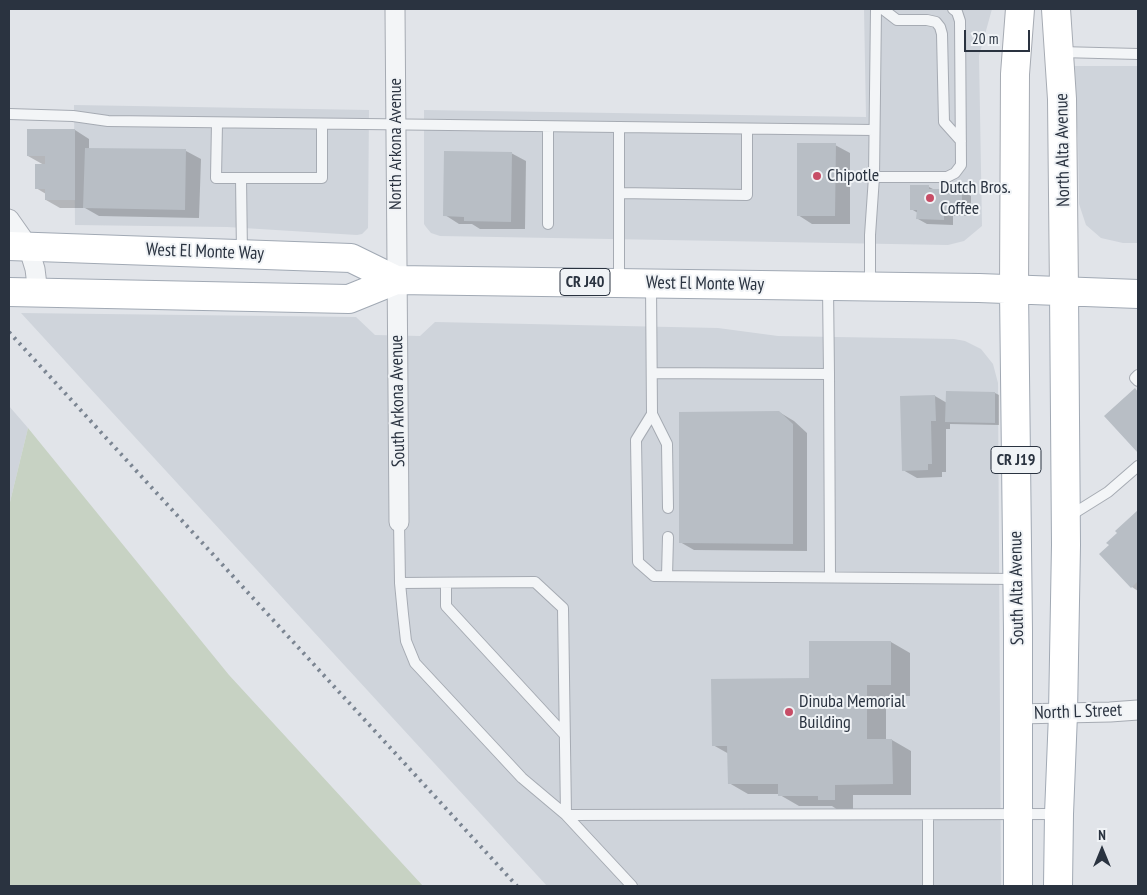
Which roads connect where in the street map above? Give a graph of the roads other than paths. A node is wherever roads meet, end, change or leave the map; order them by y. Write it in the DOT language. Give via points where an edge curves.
graph roads {
  1 [pos="395,9"];
  2 [pos="954,9"];
  3 [pos="1020,9"];
  4 [pos="1056,9"];
  5 [pos="880,10"];
  6 [pos="1059,52"];
  7 [pos="1138,54"];
  8 [pos="9,114"];
  9 [pos="217,122"];
  10 [pos="322,124"];
  11 [pos="396,125"];
  12 [pos="548,127"];
  13 [pos="619,128"];
  14 [pos="747,130"];
  15 [pos="874,130"];
  16 [pos="961,141"];
  17 [pos="874,177"];
  18 [pos="241,178"];
  19 [pos="619,193"];
  20 [pos="9,219"];
  21 [pos="548,224"];
  22 [pos="18,246"];
  23 [pos="242,254"];
  24 [pos="396,280"];
  25 [pos="619,283"];
  26 [pos="651,283"];
  27 [pos="828,286"];
  28 [pos="870,286"];
  29 [pos="1014,290"];
  30 [pos="1064,291"];
  31 [pos="9,292"];
  32 [pos="38,292"];
  33 [pos="1138,294"];
  34 [pos="652,373"];
  35 [pos="829,374"];
  36 [pos="1138,375"];
  37 [pos="1138,381"];
  38 [pos="652,414"];
  39 [pos="1138,466"];
  40 [pos="668,508"];
  41 [pos="1065,519"];
  42 [pos="399,522"];
  43 [pos="668,537"];
  44 [pos="667,576"];
  45 [pos="830,577"];
  46 [pos="1017,579"];
  47 [pos="400,582"];
  48 [pos="446,582"];
  49 [pos="1138,710"];
  50 [pos="1018,714"];
  51 [pos="1063,714"];
  52 [pos="564,734"];
  53 [pos="1059,814"];
  54 [pos="566,815"];
  55 [pos="928,815"];
  56 [pos="1017,815"];
  57 [pos="632,886"];
  58 [pos="928,886"];
  59 [pos="1018,886"];
  60 [pos="1058,886"];
  1 -- 11 [label="street, North Arkona Avenue"];
  2 -- 16 [label="lane" via="960,21"];
  3 -- 29 [label="main road, CR J19" via="1015,74"];
  4 -- 6 [label="main road, North Alta Avenue / CR J19"];
  5 -- 15 [label="lane"];
  5 -- 16 [label="lane" via="897,20 927,20 936,22 940,27 944,122"];
  6 -- 7 [label="lane"];
  6 -- 30 [label="main road, North Alta Avenue / CR J19"];
  8 -- 9 [label="lane" via="73,116 108,122"];
  9 -- 10 [label="lane"];
  9 -- 18 [label="lane" via="216,178"];
  10 -- 11 [label="lane"];
  10 -- 18 [label="lane" via="322,178"];
  11 -- 12 [label="lane"];
  11 -- 24 [label="street, North Arkona Avenue"];
  12 -- 13 [label="lane"];
  12 -- 21 [label="lane"];
  13 -- 14 [label="lane"];
  13 -- 19 [label="lane"];
  14 -- 15 [label="lane"];
  14 -- 19 [label="lane" via="747,195"];
  15 -- 17 [label="lane"];
  16 -- 17 [label="lane" via="961,165 951,176"];
  17 -- 28 [label="lane"];
  18 -- 23 [label="lane"];
  19 -- 25 [label="lane"];
  20 -- 22 [label="street"];
  22 -- 23 [label="main road, West El Monte Way / CR J40"];
  22 -- 32 [label="street" via="35,269"];
  23 -- 24 [label="main road, West El Monte Way / CR J40" via="351,258"];
  24 -- 25 [label="main road, West El Monte Way / CR J40"];
  24 -- 32 [label="main road, West El Monte Way / CR J40" via="349,299"];
  24 -- 42 [label="street, South Arkona Avenue"];
  25 -- 26 [label="main road, West El Monte Way / CR J40"];
  26 -- 27 [label="main road, West El Monte Way / CR J40"];
  26 -- 34 [label="lane"];
  27 -- 28 [label="main road, West El Monte Way / CR J40"];
  27 -- 35 [label="lane"];
  28 -- 29 [label="main road, West El Monte Way / CR J40"];
  29 -- 30 [label="main road, CR J40"];
  29 -- 46 [label="main road, South Alta Avenue / CR J19"];
  30 -- 33 [label="main road, CR J40"];
  30 -- 41 [label="main road, CR J19"];
  31 -- 32 [label="main road, West El Monte Way / CR J40"];
  34 -- 35 [label="lane"];
  34 -- 38 [label="lane"];
  35 -- 45 [label="lane"];
  36 -- 37 [label="lane" via="1135,378"];
  38 -- 40 [label="lane" via="667,444"];
  38 -- 44 [label="lane" via="636,440 638,562 654,576"];
  39 -- 41 [label="lane" via="1108,492"];
  41 -- 51 [label="main road, CR J19"];
  42 -- 47 [label="lane"];
  43 -- 44 [label="lane"];
  44 -- 45 [label="lane"];
  45 -- 46 [label="lane"];
  46 -- 50 [label="main road, South Alta Avenue / CR J19"];
  47 -- 48 [label="lane"];
  47 -- 54 [label="lane" via="406,641 415,662 522,778"];
  48 -- 52 [label="lane" via="446,606"];
  48 -- 52 [label="lane" via="535,582 563,608"];
  49 -- 51 [label="street, North L Street"];
  50 -- 51 [label="street, North L Street"];
  50 -- 56 [label="main road, South Alta Avenue / CR J19"];
  51 -- 53 [label="main road, CR J19"];
  52 -- 54 [label="lane"];
  53 -- 56 [label="lane"];
  53 -- 60 [label="main road, CR J19"];
  54 -- 55 [label="lane"];
  54 -- 57 [label="lane"];
  55 -- 56 [label="lane"];
  55 -- 58 [label="lane"];
  56 -- 59 [label="main road, South Alta Avenue / CR J19"];
}
